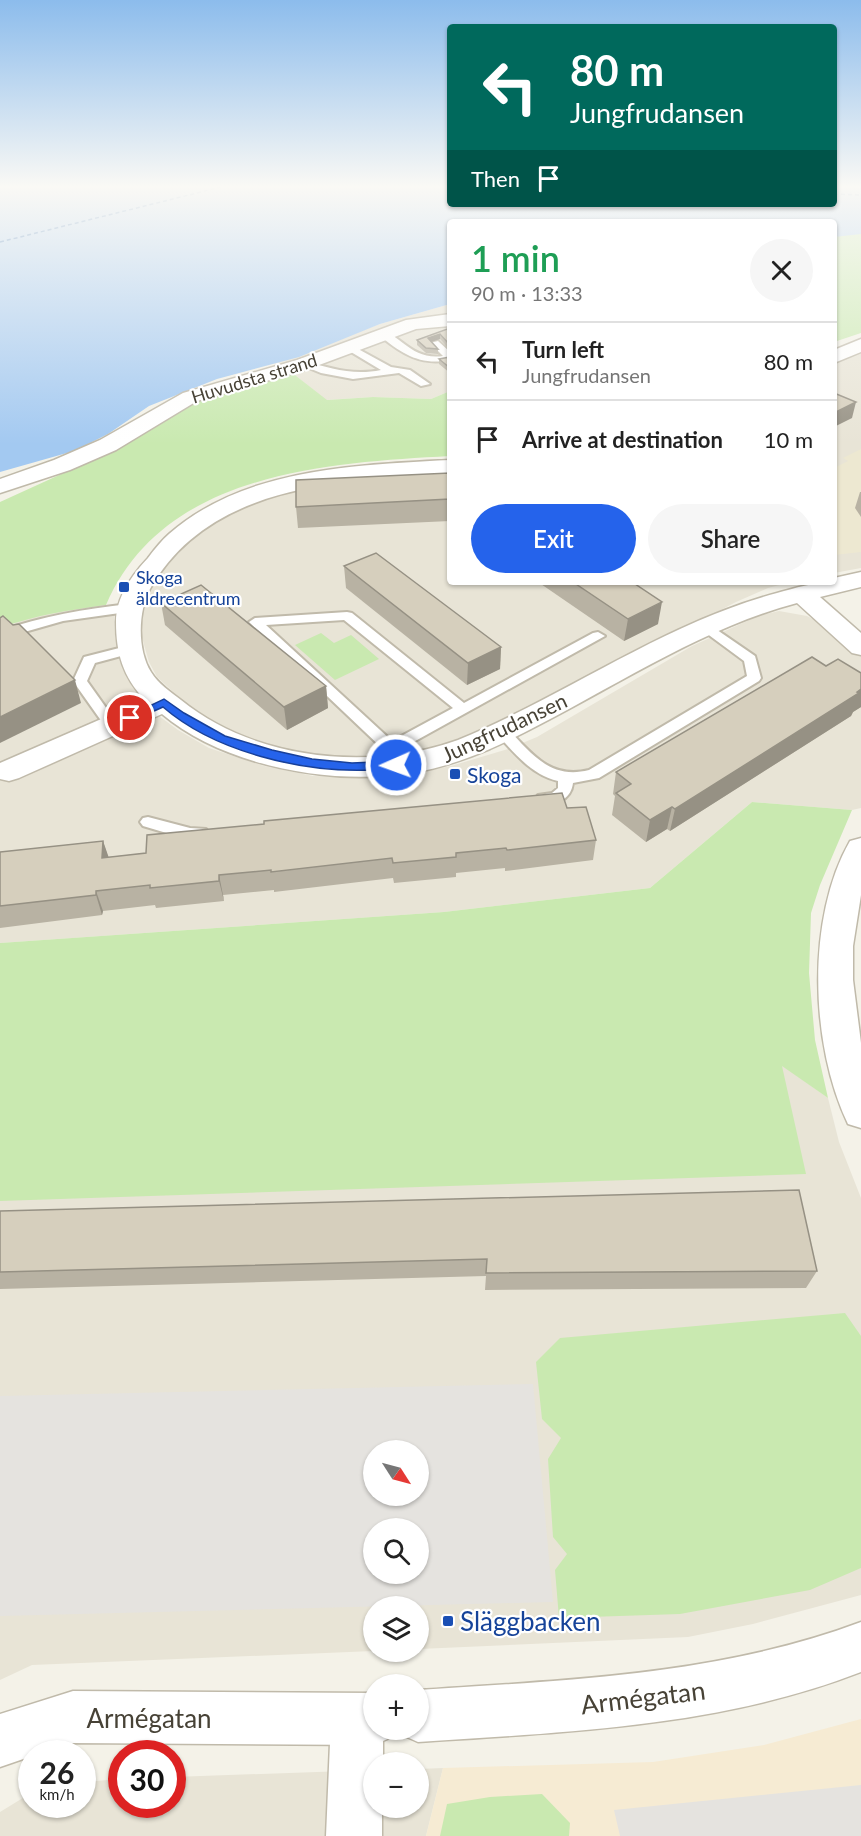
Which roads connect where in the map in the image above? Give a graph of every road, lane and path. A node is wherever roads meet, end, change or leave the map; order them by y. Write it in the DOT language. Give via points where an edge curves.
graph roads {
  1 [pos="447,320"];
  2 [pos="383,334"];
  3 [pos="435,343"];
  4 [pos="861,345"];
  5 [pos="350,347"];
  6 [pos="447,354"];
  7 [pos="837,356"];
  8 [pos="447,358"];
  9 [pos="304,364"];
  10 [pos="388,370"];
  11 [pos="425,384"];
  12 [pos="447,467"];
  13 [pos="0,486"];
  14 [pos="861,579"];
  15 [pos="837,584"];
  16 [pos="835,585"];
  17 [pos="826,587"];
  18 [pos="800,593"];
  19 [pos="129,609"];
  20 [pos="861,619"];
  21 [pos="707,627"];
  22 [pos="0,635"];
  23 [pos="598,636"];
  24 [pos="861,647"];
  25 [pos="131,649"];
  26 [pos="164,702"];
  27 [pos="463,709"];
  28 [pos="112,726"];
  29 [pos="502,731"];
  30 [pos="393,757"];
  31 [pos="9,771"];
  32 [pos="566,780"];
  33 [pos="532,801"];
  34 [pos="148,822"];
  35 [pos="213,832"];
  36 [pos="861,849"];
  37 [pos="861,1112"];
  38 [pos="861,1647"];
  39 [pos="429,1715"];
  40 [pos="363,1719"];
  41 [pos="363,1740"];
  42 [pos="0,1741"];
  43 [pos="354,1836"];
  1 -- 2 [label="street, Huvudsta strand" via="413,324"];
  2 -- 5 [label="street, Huvudsta strand"];
  2 -- 8 [label="lane" via="417,359"];
  3 -- 6 [label="lane"];
  4 -- 7 [label="street"];
  5 -- 9 [label="street, Huvudsta strand"];
  5 -- 10 [label="lane"];
  9 -- 10 [label="lane" via="345,375"];
  9 -- 13 [label="street, Huvudsta strand" via="190,396 108,445"];
  10 -- 11 [label="lane" via="408,370"];
  12 -- 19 [label="street" via="315,478 238,501 205,520 162,554"];
  14 -- 15 [label="street, Jungfrudansen"];
  16 -- 17 [label="street, Jungfrudansen"];
  17 -- 18 [label="street, Jungfrudansen"];
  17 -- 20 [label="street"];
  18 -- 21 [label="street, Jungfrudansen"];
  18 -- 24 [label="street"];
  19 -- 22 [label="lane" via="67,614"];
  19 -- 25 [label="street, Jungfrudansen"];
  21 -- 29 [label="street, Jungfrudansen"];
  21 -- 32 [label="lane" via="750,659 754,678 612,764 580,779"];
  23 -- 27 [label="lane"];
  25 -- 26 [label="street, Jungfrudansen" via="145,684"];
  25 -- 28 [label="lane" via="89,660 80,681"];
  26 -- 28 [label="street"];
  26 -- 30 [label="street, Jungfrudansen" via="180,716 220,738 270,754 352,767"];
  27 -- 30 [label="lane"];
  27 -- 30 [label="lane" via="346,616 255,622"];
  28 -- 31 [label="street"];
  29 -- 30 [label="street, Jungfrudansen" via="458,752 426,761"];
  29 -- 32 [label="lane" via="542,769"];
  32 -- 33 [label="lane" via="565,790 556,798"];
  34 -- 35 [label="lane" via="190,834"];
  36 -- 37 [label="street" via="842,898 835,943 835,992 851,1081"];
  38 -- 39 [label="street, Armégatan" via="830,1660 718,1688 627,1701"];
  40 -- 42 [label="street, Armégatan" via="73,1717"];
  41 -- 43 [label="street"];
}
